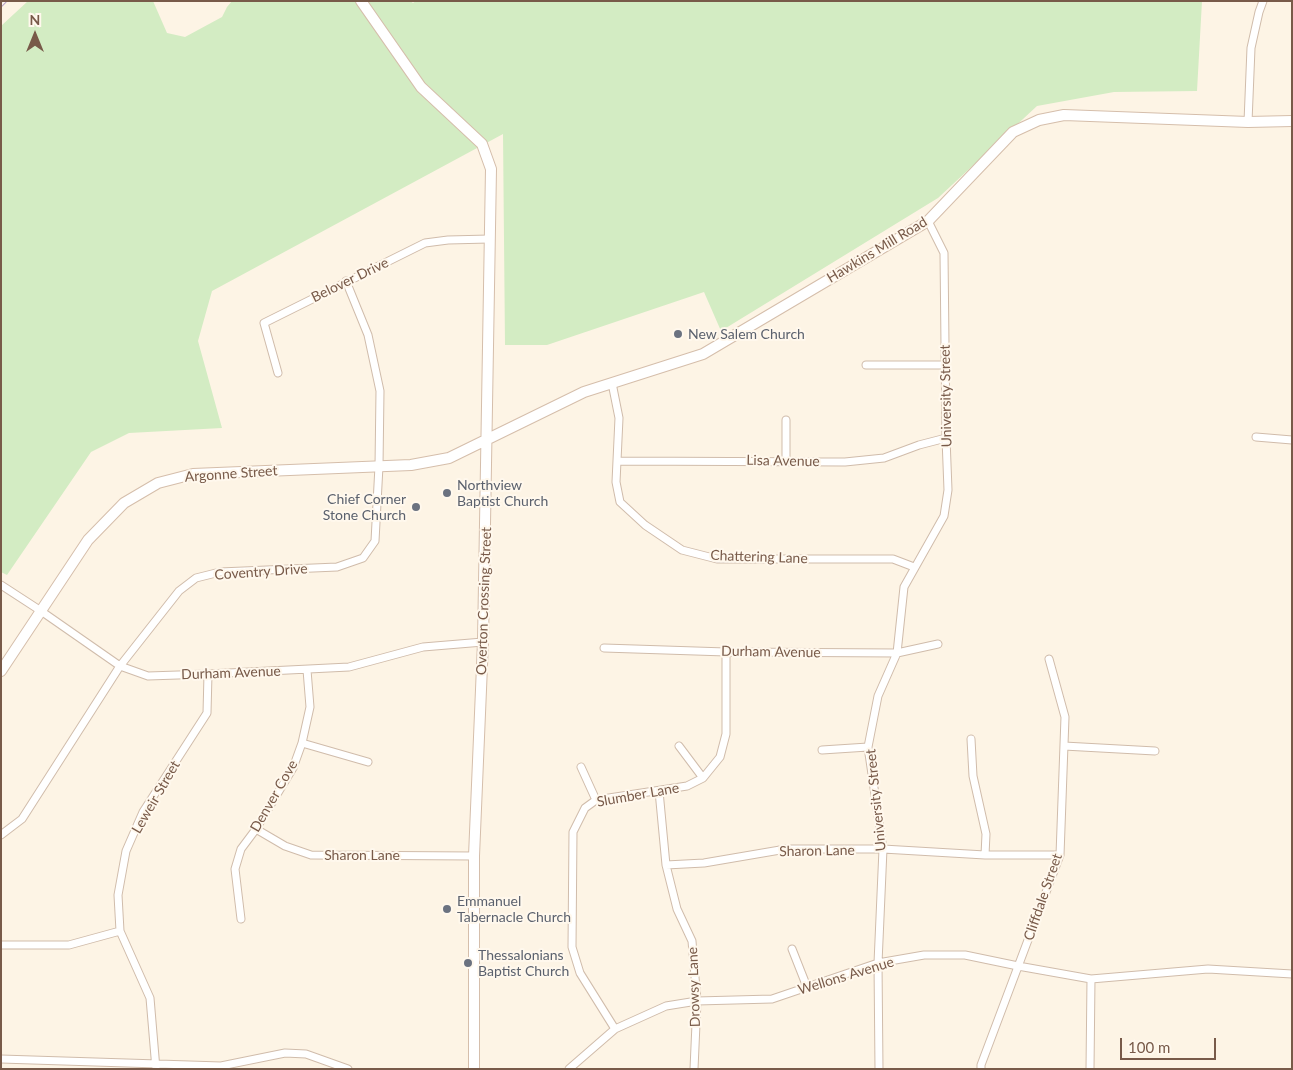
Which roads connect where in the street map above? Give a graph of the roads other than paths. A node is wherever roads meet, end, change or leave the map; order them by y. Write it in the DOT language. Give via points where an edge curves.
graph roads {
  1 [pos="361,1"];
  2 [pos="1263,1"];
  3 [pos="1292,121"];
  4 [pos="1248,122"];
  5 [pos="928,221"];
  6 [pos="489,240"];
  7 [pos="346,281"];
  8 [pos="866,365"];
  9 [pos="945,365"];
  10 [pos="278,373"];
  11 [pos="612,383"];
  12 [pos="786,420"];
  13 [pos="1256,437"];
  14 [pos="488,438"];
  15 [pos="946,438"];
  16 [pos="1292,440"];
  17 [pos="617,461"];
  18 [pos="786,461"];
  19 [pos="379,466"];
  20 [pos="914,567"];
  21 [pos="1,585"];
  22 [pos="41,611"];
  23 [pos="483,642"];
  24 [pos="938,644"];
  25 [pos="604,648"];
  26 [pos="726,652"];
  27 [pos="897,653"];
  28 [pos="1049,659"];
  29 [pos="120,666"];
  30 [pos="308,670"];
  31 [pos="1,671"];
  32 [pos="208,674"];
  33 [pos="972,740"];
  34 [pos="302,743"];
  35 [pos="679,746"];
  36 [pos="1064,746"];
  37 [pos="868,747"];
  38 [pos="822,750"];
  39 [pos="1155,750"];
  40 [pos="368,762"];
  41 [pos="581,767"];
  42 [pos="703,778"];
  43 [pos="659,790"];
  44 [pos="596,800"];
  45 [pos="256,829"];
  46 [pos="1,835"];
  47 [pos="883,850"];
  48 [pos="985,855"];
  49 [pos="1060,855"];
  50 [pos="474,856"];
  51 [pos="666,865"];
  52 [pos="241,919"];
  53 [pos="120,931"];
  54 [pos="1,944"];
  55 [pos="792,949"];
  56 [pos="878,963"];
  57 [pos="1018,966"];
  58 [pos="1292,974"];
  59 [pos="1091,979"];
  60 [pos="807,987"];
  61 [pos="697,1001"];
  62 [pos="614,1029"];
  63 [pos="1,1059"];
  64 [pos="156,1066"];
  65 [pos="348,1069"];
  66 [pos="474,1069"];
  67 [pos="570,1069"];
  68 [pos="694,1069"];
  69 [pos="879,1069"];
  70 [pos="981,1069"];
  71 [pos="1090,1069"];
  1 -- 6 [label="street, Overton Crossing Street" via="421,87 482,144 491,169"];
  2 -- 4 [label="street" via="1251,48"];
  3 -- 4 [label="street, Hawkins Mill Road"];
  4 -- 5 [label="street, Hawkins Mill Road" via="1064,115 1038,120 1013,132"];
  5 -- 9 [label="street, University Street" via="944,253"];
  5 -- 11 [label="street, Hawkins Mill Road" via="703,354"];
  6 -- 7 [label="street, Belover Drive" via="425,243"];
  6 -- 14 [label="street, Overton Crossing Street"];
  7 -- 10 [label="street, Belover Drive" via="264,323"];
  7 -- 19 [label="street, Coventry Drive" via="368,335 380,391"];
  8 -- 9 [label="street"];
  9 -- 15 [label="street, University Street"];
  11 -- 14 [label="street, Hawkins Mill Road" via="584,392"];
  11 -- 17 [label="street, Chattering Lane" via="619,418"];
  12 -- 18 [label="street"];
  13 -- 16 [label="street"];
  14 -- 19 [label="street, Argonne Street" via="449,458 411,465"];
  14 -- 23 [label="street, Overton Crossing Street"];
  15 -- 18 [label="street, Lisa Avenue" via="884,458 846,462"];
  15 -- 20 [label="street, University Street" via="948,490 944,516"];
  17 -- 18 [label="street, Lisa Avenue"];
  17 -- 20 [label="street, Chattering Lane" via="616,482 620,502 645,525 682,550 717,559 893,559"];
  19 -- 22 [label="street, Argonne Street" via="194,474 158,484 124,503 88,540"];
  19 -- 29 [label="street, Coventry Drive" via="375,541 363,558 337,567 220,572 196,578 178,591"];
  20 -- 27 [label="street, University Street" via="904,587"];
  21 -- 22 [label="street, Durham Avenue"];
  22 -- 29 [label="street, Durham Avenue"];
  22 -- 31 [label="street, Argonne Street"];
  23 -- 30 [label="street, Durham Avenue" via="422,647 349,667"];
  23 -- 50 [label="street, Overton Crossing Street"];
  24 -- 27 [label="street, Durham Avenue"];
  25 -- 26 [label="street, Durham Avenue"];
  26 -- 27 [label="street, Durham Avenue"];
  26 -- 42 [label="street, Slumber Lane" via="726,734 720,758"];
  27 -- 37 [label="street, University Street" via="878,696"];
  28 -- 36 [label="street, Cliffdale Street" via="1065,717"];
  29 -- 32 [label="street, Durham Avenue" via="148,676"];
  29 -- 46 [label="street, Coventry Drive" via="22,819"];
  30 -- 32 [label="street, Durham Avenue"];
  30 -- 34 [label="street, Denver Cove" via="310,707"];
  32 -- 53 [label="street, Leweir Street" via="207,713 143,812 126,850 118,895"];
  33 -- 48 [label="street" via="973,776 986,834"];
  34 -- 40 [label="street"];
  34 -- 45 [label="street, Denver Cove" via="292,768"];
  35 -- 42 [label="street"];
  36 -- 39 [label="street"];
  36 -- 49 [label="street, Cliffdale Street"];
  37 -- 38 [label="street"];
  37 -- 47 [label="street, University Street"];
  41 -- 44 [label="street"];
  42 -- 43 [label="street, Slumber Lane" via="687,786"];
  43 -- 44 [label="street, Slumber Lane"];
  43 -- 51 [label="street, Drowsy Lane"];
  44 -- 62 [label="street, Slumber Lane" via="585,808 573,832 572,948 580,973"];
  45 -- 50 [label="street, Sharon Lane" via="285,846 311,855"];
  45 -- 52 [label="street, Denver Cove" via="241,850 235,868"];
  47 -- 48 [label="street, Sharon Lane"];
  47 -- 51 [label="street, Sharon Lane" via="786,849 704,863"];
  47 -- 56 [label="street, University Street"];
  48 -- 49 [label="street, Sharon Lane"];
  49 -- 57 [label="street, Cliffdale Street"];
  50 -- 66 [label="street, Overton Crossing Street"];
  51 -- 61 [label="street, Drowsy Lane" via="677,909 692,941"];
  53 -- 54 [label="street" via="69,945"];
  53 -- 64 [label="street, Leweir Street" via="150,998"];
  55 -- 60 [label="street"];
  56 -- 57 [label="street, Wellons Avenue" via="924,955 965,955"];
  56 -- 60 [label="street, Wellons Avenue"];
  56 -- 69 [label="street, University Street"];
  57 -- 59 [label="street, Wellons Avenue"];
  57 -- 70 [label="street, Cliffdale Street"];
  58 -- 59 [label="street, Wellons Avenue" via="1208,969"];
  59 -- 71 [label="street"];
  60 -- 61 [label="street, Wellons Avenue" via="772,999"];
  61 -- 62 [label="street, Wellons Avenue" via="666,1006"];
  61 -- 68 [label="street, Drowsy Lane"];
  62 -- 67 [label="street, Wellons Avenue"];
  63 -- 64 [label="street"];
  64 -- 65 [label="street" via="220,1066 285,1053 306,1054"];
}
